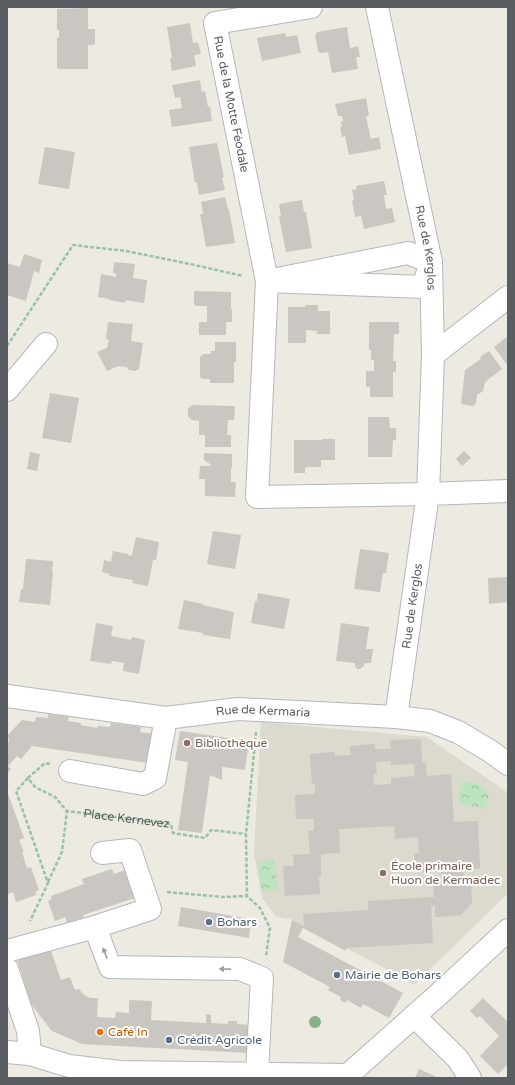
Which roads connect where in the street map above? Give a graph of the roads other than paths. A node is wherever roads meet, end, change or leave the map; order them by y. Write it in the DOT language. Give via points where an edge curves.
graph roads {
  1 [pos="311,7"];
  2 [pos="377,7"];
  3 [pos="257,11"];
  4 [pos="431,262"];
  5 [pos="267,281"];
  6 [pos="508,297"];
  7 [pos="46,344"];
  8 [pos="433,355"];
  9 [pos="7,390"];
  10 [pos="508,491"];
  11 [pos="428,494"];
  12 [pos="7,696"];
  13 [pos="396,717"];
  14 [pos="166,718"];
  15 [pos="508,764"];
  16 [pos="70,771"];
  17 [pos="102,853"];
  18 [pos="95,927"];
  19 [pos="508,930"];
  20 [pos="12,950"];
  21 [pos="7,969"];
  22 [pos="414,1016"];
  23 [pos="7,1052"];
  24 [pos="30,1054"];
  25 [pos="70,1072"];
  26 [pos="257,1074"];
  27 [pos="119,1075"];
  28 [pos="349,1076"];
  29 [pos="470,1078"];
  1 -- 3 [label="street, Rue de la Motte Féodale"];
  2 -- 4 [label="street, Rue de Kerglos"];
  3 -- 5 [label="street, Rue de la Motte Féodale" via="215,23"];
  4 -- 5 [label="street" via="408,253"];
  4 -- 5 [label="street" via="423,287"];
  4 -- 8 [label="street, Rue de Kerglos"];
  5 -- 11 [label="street, Rue de la Motte Féodale" via="257,497"];
  6 -- 8 [label="street"];
  7 -- 9 [label="street"];
  8 -- 11 [label="street, Rue de Kerglos"];
  10 -- 11 [label="street"];
  11 -- 13 [label="street, Rue de Kerglos"];
  12 -- 14 [label="street, Rue de Kermaria"];
  13 -- 14 [label="street, Rue de Kermaria" via="238,709"];
  13 -- 15 [label="street, Rue de Kermaria" via="430,720 458,732"];
  14 -- 16 [label="street" via="155,778 143,784"];
  17 -- 18 [label="street" via="130,850 150,909"];
  18 -- 20 [label="street"];
  26 -- 18 [label="street, one-way" via="262,978 240,969 110,967"];
  19 -- 22 [label="street"];
  21 -- 24 [label="street" via="28,1031"];
  22 -- 28 [label="street"];
  22 -- 29 [label="street" via="458,1059"];
  23 -- 24 [label="street"];
  24 -- 25 [label="street"];
  25 -- 27 [label="street"];
  26 -- 27 [label="street"];
  26 -- 28 [label="street"];
}
